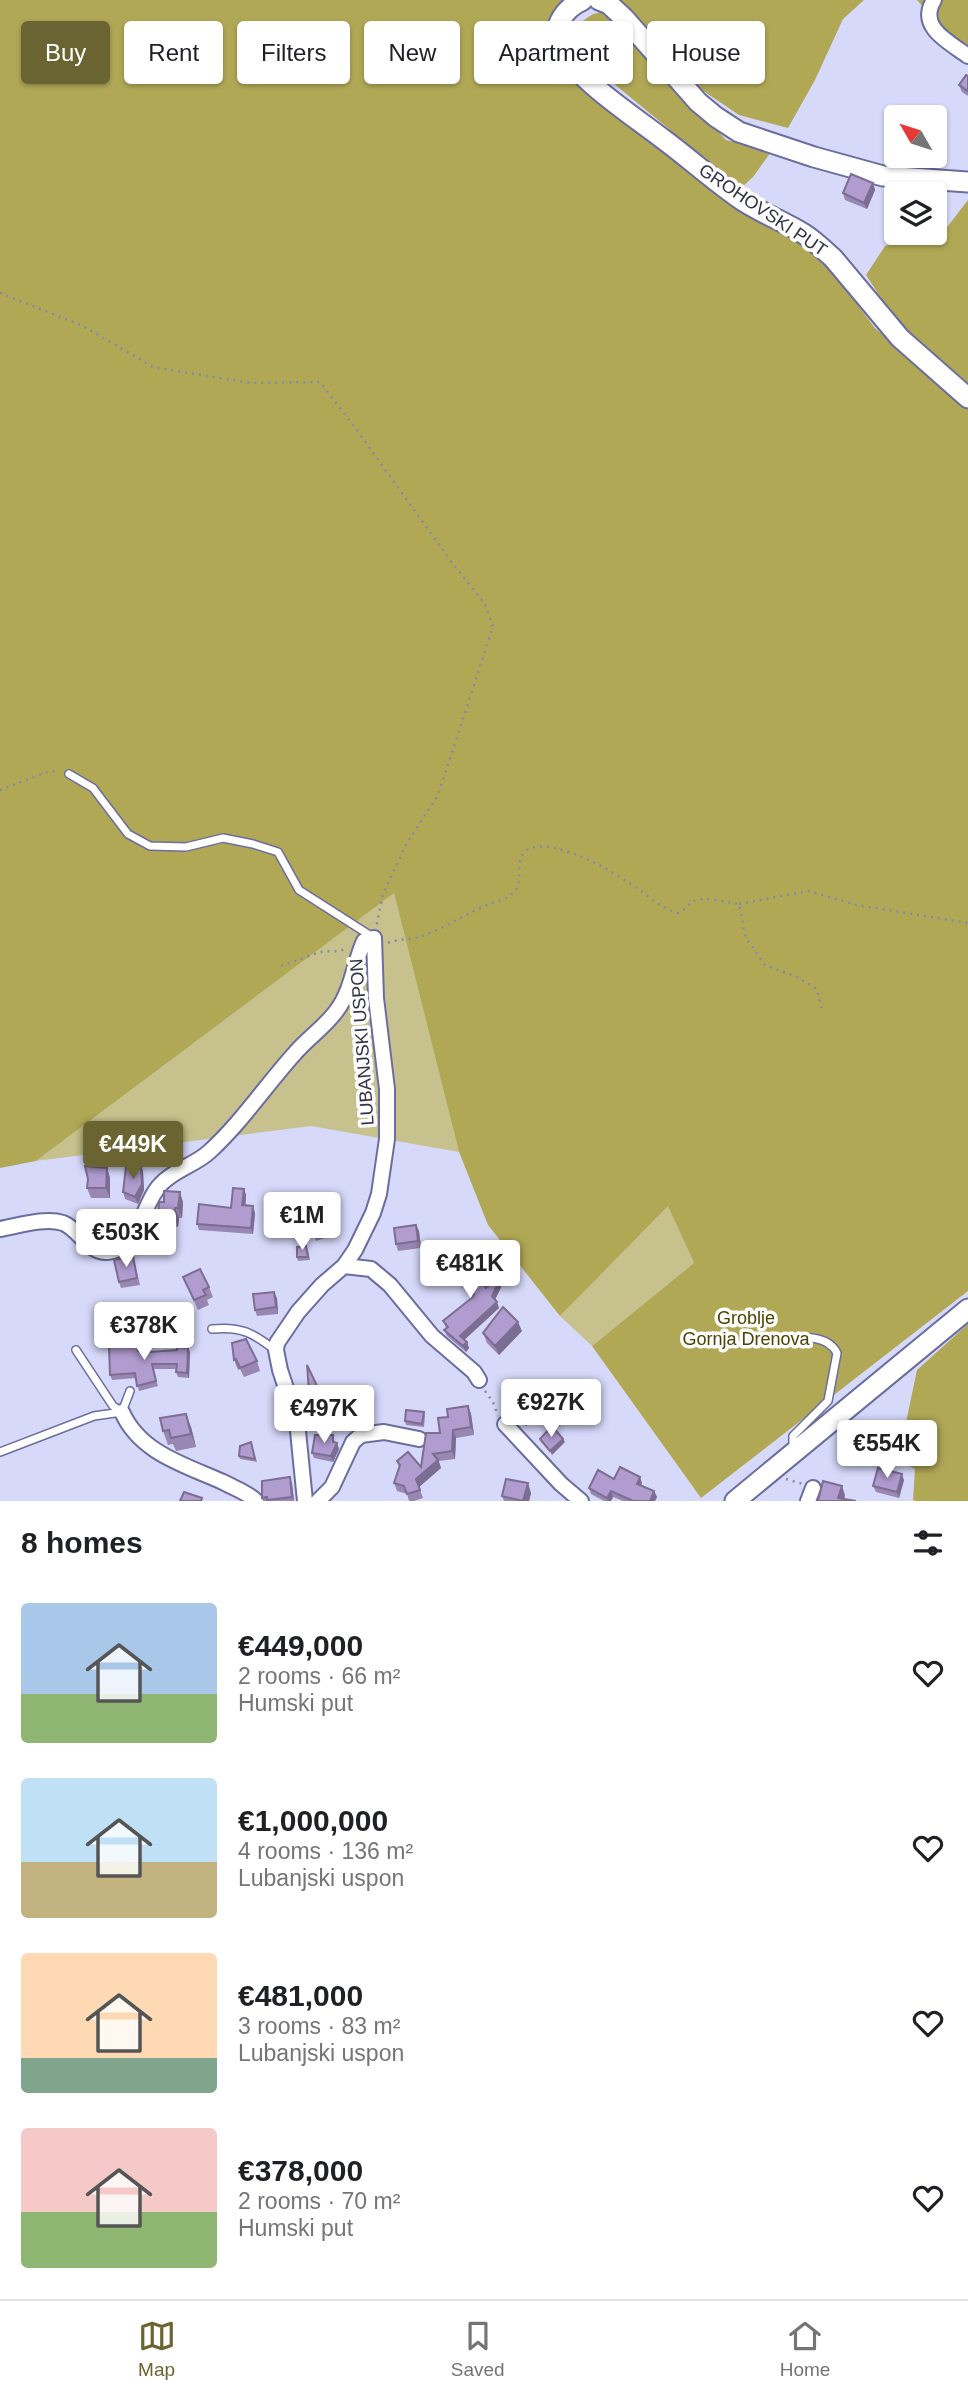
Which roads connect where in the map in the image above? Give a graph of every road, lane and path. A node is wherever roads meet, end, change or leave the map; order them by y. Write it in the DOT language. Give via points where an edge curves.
graph roads {
  1 [pos="583,0"];
  2 [pos="599,0"];
  3 [pos="934,0"];
  4 [pos="968,56"];
  5 [pos="968,182"];
  6 [pos="0,293"];
  7 [pos="968,398"];
  8 [pos="69,774"];
  9 [pos="0,790"];
  10 [pos="739,904"];
  11 [pos="968,922"];
  12 [pos="371,942"];
  13 [pos="281,966"];
  14 [pos="822,1012"];
  15 [pos="0,1229"];
  16 [pos="344,1266"];
  17 [pos="968,1310"];
  18 [pos="212,1329"];
  19 [pos="786,1338"];
  20 [pos="76,1350"];
  21 [pos="276,1350"];
  22 [pos="479,1380"];
  23 [pos="130,1391"];
  24 [pos="122,1412"];
  25 [pos="505,1424"];
  26 [pos="419,1440"];
  27 [pos="0,1452"];
  28 [pos="793,1453"];
  29 [pos="769,1473"];
  30 [pos="810,1494"];
  31 [pos="256,1501"];
  32 [pos="304,1501"];
  33 [pos="318,1501"];
  34 [pos="581,1501"];
  35 [pos="735,1501"];
  1 -- 7 [label="main road, GROHOVSKI PUT" via="558,24 561,50 577,69 742,200 821,247 900,338"];
  2 -- 5 [label="main road" via="625,19 698,102 739,132 883,176"];
  3 -- 4 [label="street" via="928,12 935,32"];
  6 -- 12 [label="path" via="83,326 153,367 250,383 320,382 485,604 493,627 438,795 407,843 383,894"];
  8 -- 9 [label="path" via="50,771"];
  8 -- 12 [label="lane" via="93,788 128,834 150,846 187,847 223,838 278,852 299,890"];
  10 -- 11 [label="path" via="808,891 857,905"];
  10 -- 12 [label="path" via="698,900 685,910 672,912 580,856 541,846 526,850 521,858 518,888 513,894 419,937"];
  10 -- 14 [label="path" via="746,938 765,965 817,989"];
  12 -- 13 [label="path" via="312,954"];
  12 -- 15 [label="street, LUBANJSKI USPON" via="357,955 337,1010 219,1143 156,1189 125,1244 108,1252 98,1250 63,1223"];
  12 -- 16 [label="street, LUBANJSKI USPON" via="387,1089 387,1139 373,1213"];
  16 -- 21 [label="street, LUBANJSKI USPON" via="298,1312"];
  16 -- 22 [label="street" via="371,1269 390,1285 432,1336"];
  17 -- 28 [label="main road"];
  18 -- 21 [label="lane" via="247,1331"];
  19 -- 28 [label="lane" via="809,1337 834,1346 837,1353 828,1401 793,1436"];
  20 -- 24 [label="lane" via="113,1406"];
  21 -- 32 [label="street" via="297,1422"];
  22 -- 25 [label="path"];
  23 -- 24 [label="lane"];
  24 -- 27 [label="lane" via="94,1416"];
  24 -- 31 [label="street" via="147,1446"];
  25 -- 34 [label="street"];
  26 -- 33 [label="street" via="384,1432 361,1435 353,1442 332,1487"];
  28 -- 29 [label="main road"];
  29 -- 30 [label="path"];
  29 -- 35 [label="main road"];
}
